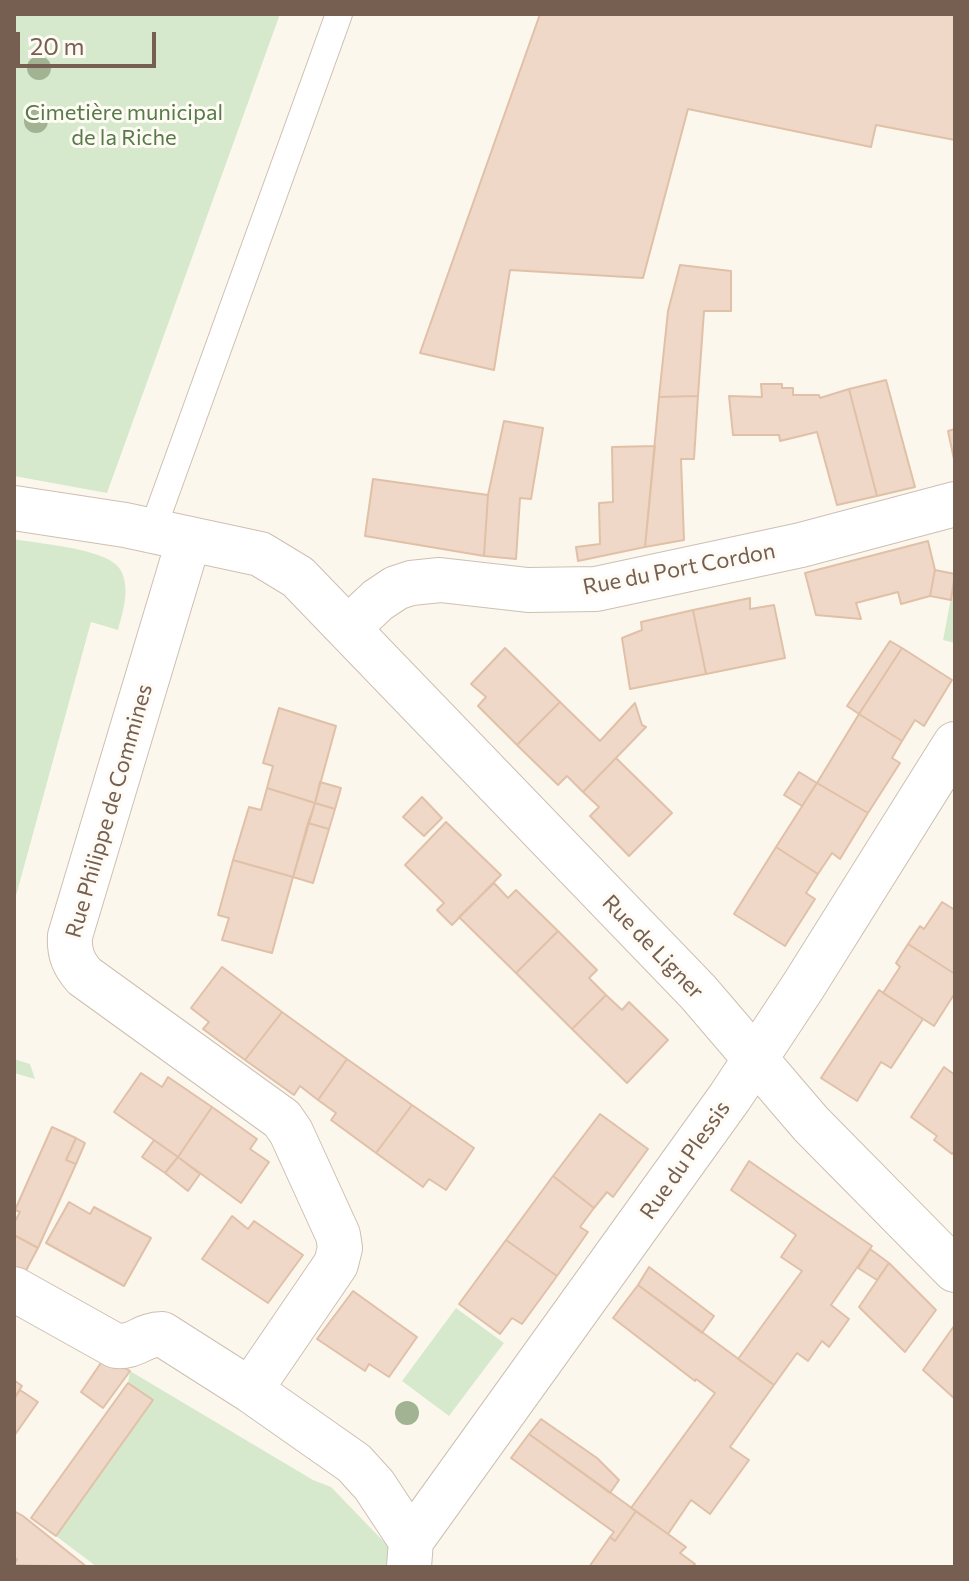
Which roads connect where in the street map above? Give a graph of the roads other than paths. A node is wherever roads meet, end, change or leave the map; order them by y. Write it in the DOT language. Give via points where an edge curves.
graph roads {
  1 [pos="339,14"];
  2 [pos="955,504"];
  3 [pos="14,508"];
  4 [pos="171,535"];
  5 [pos="348,628"];
  6 [pos="955,744"];
  7 [pos="755,1059"];
  8 [pos="955,1270"];
  9 [pos="14,1289"];
  10 [pos="250,1390"];
  11 [pos="410,1554"];
  1 -- 4 [label="lane"];
  2 -- 5 [label="street, Rue du Port Cordon" via="801,545 596,589 411,583 378,600"];
  3 -- 4 [label="street"];
  4 -- 5 [label="street" via="260,554 298,577"];
  4 -- 10 [label="street, Rue Philippe de Commines" via="69,952 84,976 282,1119 338,1235 336,1264"];
  5 -- 7 [label="street, Rue de Ligner" via="698,992"];
  6 -- 7 [label="street, Rue du Plessis"];
  7 -- 8 [label="street, Rue de Ligner" via="811,1124"];
  7 -- 11 [label="street, Rue du Plessis"];
  9 -- 10 [label="street" via="116,1346 162,1334"];
  10 -- 11 [label="street" via="354,1463 374,1485"];
}
